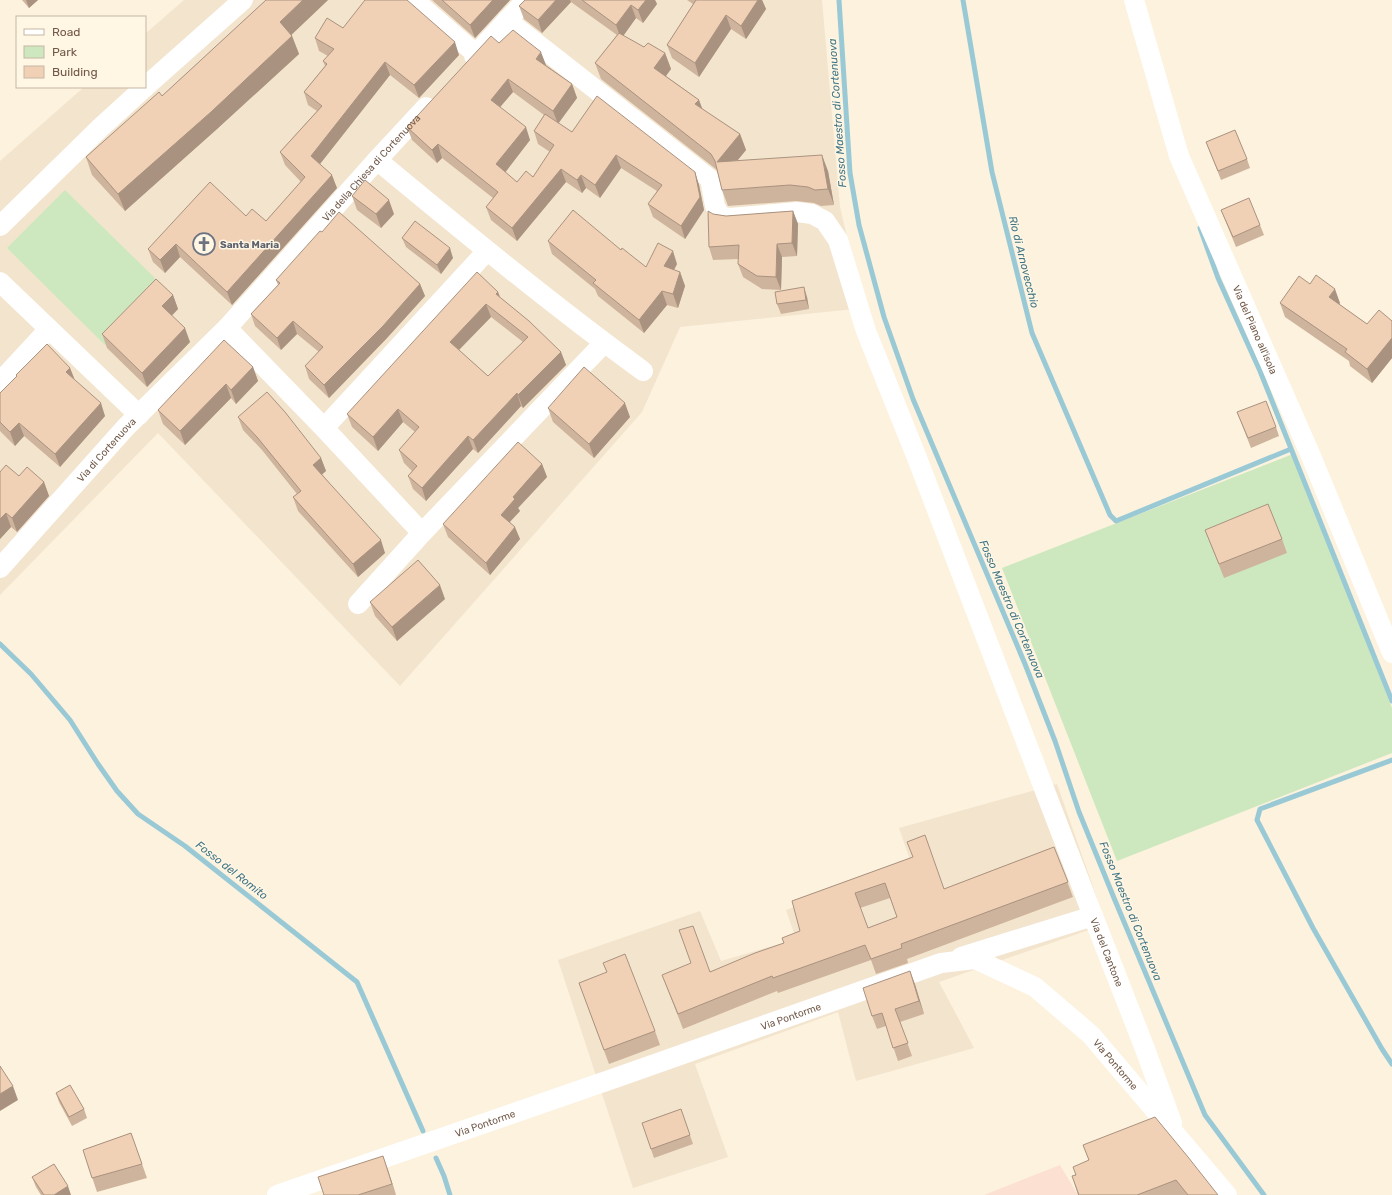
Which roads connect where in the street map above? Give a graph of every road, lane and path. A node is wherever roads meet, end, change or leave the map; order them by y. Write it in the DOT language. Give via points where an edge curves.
graph roads {
  1 [pos="243,0"];
  2 [pos="414,0"];
  3 [pos="526,0"];
  4 [pos="1134,0"];
  5 [pos="507,20"];
  6 [pos="476,54"];
  7 [pos="460,70"];
  8 [pos="146,86"];
  9 [pos="144,88"];
  10 [pos="439,94"];
  11 [pos="376,160"];
  12 [pos="0,226"];
  13 [pos="487,251"];
  14 [pos="0,282"];
  15 [pos="49,329"];
  16 [pos="222,333"];
  17 [pos="604,343"];
  18 [pos="643,371"];
  19 [pos="0,382"];
  20 [pos="138,415"];
  21 [pos="324,428"];
  22 [pos="422,533"];
  23 [pos="0,568"];
  24 [pos="358,604"];
  25 [pos="1392,653"];
  26 [pos="1093,916"];
  27 [pos="941,963"];
  28 [pos="1177,1136"];
  29 [pos="277,1195"];
  30 [pos="1228,1195"];
  1 -- 8 [label="street"];
  2 -- 6 [label="street"];
  3 -- 5 [label="street"];
  4 -- 25 [label="street, Via del Piano all'isola" via="1179,156 1311,456"];
  5 -- 6 [label="street"];
  5 -- 26 [label="street" via="710,179 715,206 720,216 730,218 797,212 812,214 825,221 838,240 866,332"];
  6 -- 7 [label="street"];
  9 -- 12 [label="street"];
  10 -- 11 [label="street, Via della Chiesa di Cortenuova"];
  11 -- 13 [label="street"];
  11 -- 16 [label="street, Via della Chiesa di Cortenuova"];
  13 -- 17 [label="street"];
  13 -- 21 [label="street"];
  14 -- 15 [label="street"];
  15 -- 19 [label="street"];
  15 -- 20 [label="street"];
  16 -- 20 [label="street, Via di Cortenuova"];
  16 -- 21 [label="street"];
  17 -- 18 [label="street"];
  17 -- 22 [label="street"];
  20 -- 23 [label="street, Via di Cortenuova"];
  21 -- 22 [label="street"];
  22 -- 24 [label="street"];
  26 -- 27 [label="street, Via del Cantone"];
  26 -- 28 [label="street, Via del Cantone"];
  27 -- 28 [label="street, Via Pontorme" via="975,959 1035,987 1091,1035"];
  27 -- 29 [label="street, Via Pontorme"];
  28 -- 30 [label="street, Via Pontorme"];
}
